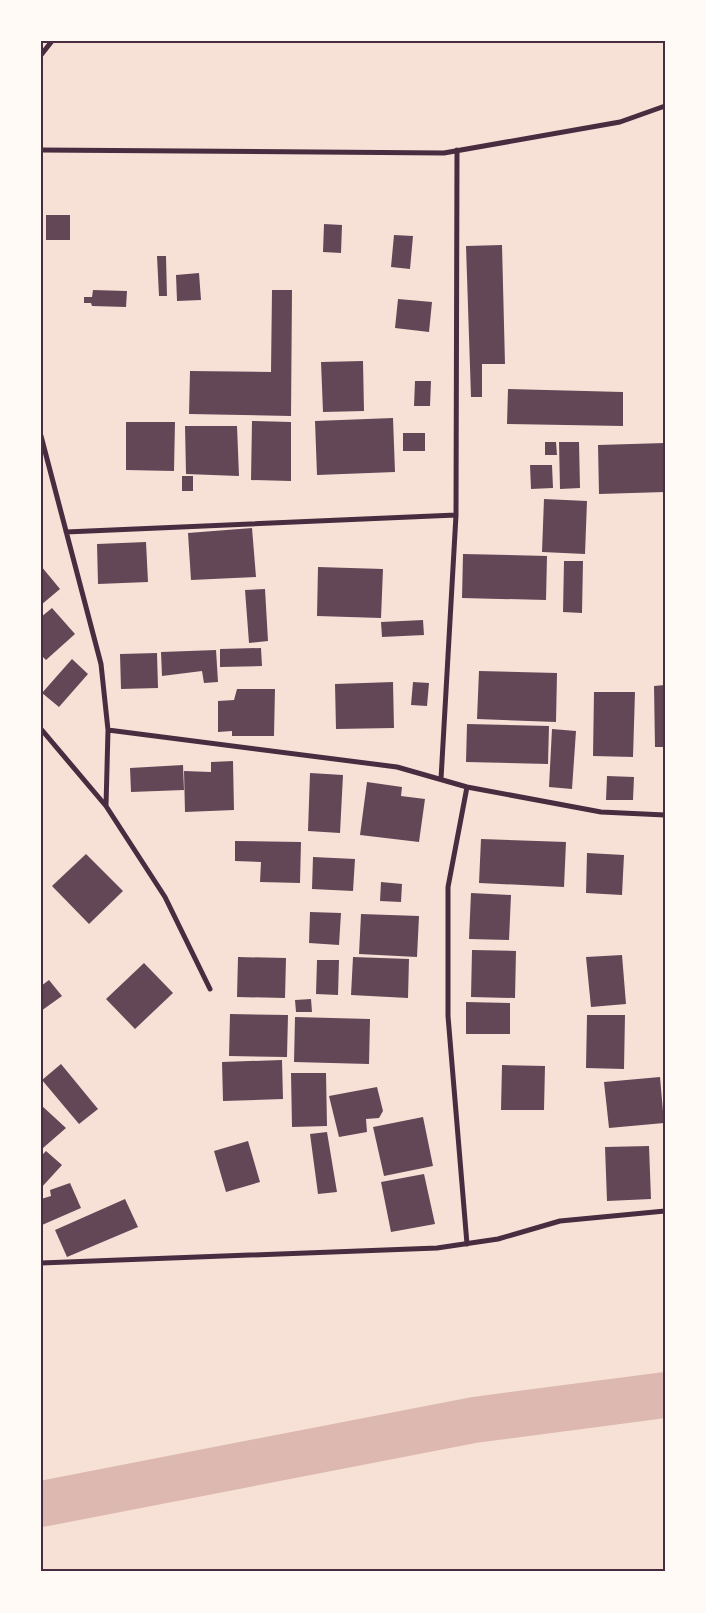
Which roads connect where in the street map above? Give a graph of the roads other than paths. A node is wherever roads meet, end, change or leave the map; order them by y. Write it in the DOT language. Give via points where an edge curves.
graph roads {
  1 [pos="52,41"];
  2 [pos="41,55"];
  3 [pos="665,106"];
  4 [pos="41,150"];
  5 [pos="457,150"];
  6 [pos="41,436"];
  7 [pos="456,515"];
  8 [pos="66,532"];
  9 [pos="41,729"];
  10 [pos="108,730"];
  11 [pos="441,779"];
  12 [pos="467,787"];
  13 [pos="106,806"];
  14 [pos="665,815"];
  15 [pos="210,989"];
  16 [pos="665,1211"];
  17 [pos="467,1244"];
  18 [pos="41,1263"];
  1 -- 2 [label="street"];
  3 -- 5 [label="street" via="620,122"];
  4 -- 5 [label="street" via="434,153"];
  5 -- 7 [label="street"];
  6 -- 8 [label="street"];
  7 -- 8 [label="street"];
  7 -- 11 [label="street"];
  8 -- 10 [label="street" via="101,664"];
  9 -- 13 [label="street"];
  10 -- 11 [label="street" via="397,767"];
  10 -- 13 [label="street"];
  11 -- 12 [label="street"];
  12 -- 14 [label="street" via="601,812"];
  12 -- 17 [label="street" via="448,887 448,1016"];
  13 -- 15 [label="street" via="165,897"];
  16 -- 17 [label="street" via="560,1221 498,1239"];
  17 -- 18 [label="street" via="438,1248"];
}
